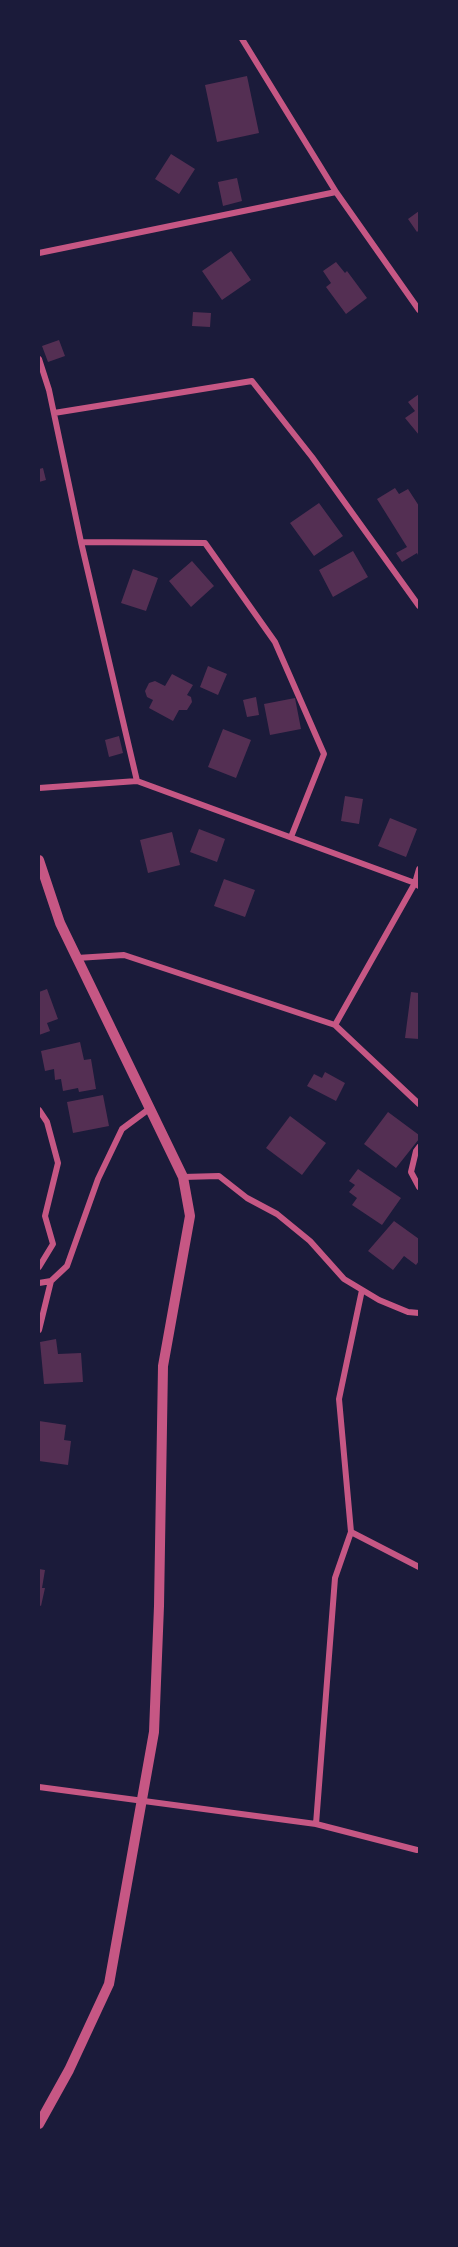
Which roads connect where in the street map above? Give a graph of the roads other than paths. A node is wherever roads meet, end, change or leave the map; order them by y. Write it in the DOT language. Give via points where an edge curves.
graph roads {
  1 [pos="242,39"];
  2 [pos="336,192"];
  3 [pos="39,254"];
  4 [pos="419,310"];
  5 [pos="39,359"];
  6 [pos="54,413"];
  7 [pos="81,542"];
  8 [pos="419,606"];
  9 [pos="137,781"];
  10 [pos="39,788"];
  11 [pos="291,837"];
  12 [pos="39,860"];
  13 [pos="419,869"];
  14 [pos="417,884"];
  15 [pos="77,957"];
  16 [pos="335,1025"];
  17 [pos="419,1104"];
  18 [pos="149,1109"];
  19 [pos="39,1110"];
  20 [pos="419,1147"];
  21 [pos="183,1177"];
  22 [pos="419,1187"];
  23 [pos="39,1267"];
  24 [pos="51,1281"];
  25 [pos="39,1283"];
  26 [pos="362,1290"];
  27 [pos="419,1313"];
  28 [pos="39,1330"];
  29 [pos="351,1532"];
  30 [pos="419,1567"];
  31 [pos="39,1787"];
  32 [pos="141,1799"];
  33 [pos="316,1824"];
  34 [pos="417,1851"];
  35 [pos="39,2124"];
  1 -- 2 [label="street"];
  2 -- 3 [label="street"];
  2 -- 4 [label="street"];
  5 -- 6 [label="street"];
  6 -- 7 [label="street"];
  6 -- 8 [label="street" via="252,381"];
  7 -- 9 [label="street"];
  7 -- 11 [label="street" via="205,543 275,642 324,754"];
  9 -- 10 [label="street"];
  9 -- 11 [label="street"];
  11 -- 14 [label="street"];
  12 -- 15 [label="street" via="60,923"];
  13 -- 14 [label="street"];
  14 -- 16 [label="street"];
  15 -- 16 [label="street" via="124,955"];
  15 -- 18 [label="street"];
  16 -- 17 [label="street"];
  18 -- 21 [label="street"];
  18 -- 24 [label="street" via="122,1129 67,1266"];
  19 -- 23 [label="street" via="47,1122 58,1163 45,1216 54,1244"];
  20 -- 22 [label="street" via="411,1172"];
  21 -- 26 [label="street" via="219,1176 247,1198 277,1214 310,1241 344,1279"];
  21 -- 32 [label="street" via="190,1216 163,1366 154,1732"];
  24 -- 25 [label="street"];
  24 -- 28 [label="street"];
  26 -- 27 [label="street" via="408,1312"];
  26 -- 29 [label="street" via="339,1399"];
  29 -- 30 [label="street"];
  29 -- 33 [label="street" via="335,1578"];
  31 -- 32 [label="street"];
  32 -- 33 [label="street"];
  32 -- 35 [label="street" via="109,1983"];
  33 -- 34 [label="street"];
}
